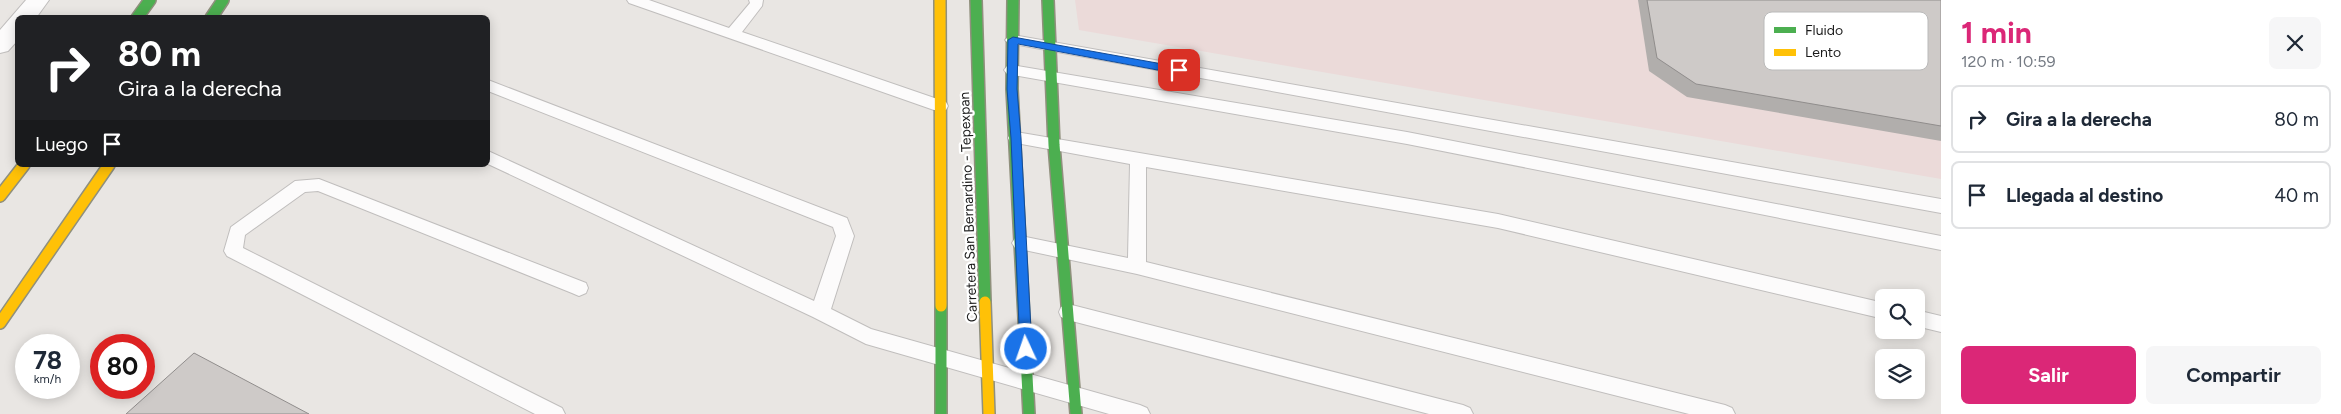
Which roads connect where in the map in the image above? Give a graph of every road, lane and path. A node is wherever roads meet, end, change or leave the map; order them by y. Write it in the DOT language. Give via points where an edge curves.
graph roads {
  1 [pos="38,0"];
  2 [pos="150,0"];
  3 [pos="223,0"];
  4 [pos="634,0"];
  5 [pos="756,0"];
  6 [pos="940,0"];
  7 [pos="976,0"];
  8 [pos="1013,0"];
  9 [pos="1048,0"];
  10 [pos="26,15"];
  11 [pos="138,15"];
  12 [pos="213,15"];
  13 [pos="15,28"];
  14 [pos="732,34"];
  15 [pos="1013,40"];
  16 [pos="0,45"];
  17 [pos="1050,47"];
  18 [pos="1012,70"];
  19 [pos="1052,77"];
  20 [pos="490,86"];
  21 [pos="940,106"];
  22 [pos="1016,138"];
  23 [pos="1054,145"];
  24 [pos="1138,158"];
  25 [pos="490,159"];
  26 [pos="22,167"];
  27 [pos="108,167"];
  28 [pos="0,196"];
  29 [pos="1941,206"];
  30 [pos="1021,243"];
  31 [pos="1941,243"];
  32 [pos="1063,252"];
  33 [pos="1137,267"];
  34 [pos="579,288"];
  35 [pos="1875,309"];
  36 [pos="820,312"];
  37 [pos="1068,312"];
  38 [pos="1925,320"];
  39 [pos="0,323"];
  40 [pos="1941,324"];
  41 [pos="940,356"];
  42 [pos="987,370"];
  43 [pos="1028,382"];
  44 [pos="1074,394"];
  45 [pos="555,414"];
  46 [pos="941,414"];
  47 [pos="989,414"];
  48 [pos="1029,414"];
  49 [pos="1076,414"];
  50 [pos="1140,414"];
  51 [pos="1462,414"];
  52 [pos="1725,414"];
  1 -- 10 [label="street"];
  2 -- 11 [label="main road"];
  3 -- 12 [label="main road"];
  4 -- 14 [label="lane"];
  5 -- 14 [label="lane" via="757,3"];
  6 -- 21 [label="main road"];
  7 -- 42 [label="main road, Carretera San Bernardino - Tepexpan"];
  8 -- 15 [label="main road"];
  9 -- 17 [label="main road"];
  13 -- 16 [label="street"];
  14 -- 21 [label="lane"];
  15 -- 17 [label="lane"];
  15 -- 18 [label="main road"];
  17 -- 19 [label="main road"];
  17 -- 29 [label="lane"];
  18 -- 19 [label="lane"];
  18 -- 22 [label="main road"];
  19 -- 23 [label="main road"];
  19 -- 31 [label="lane" via="1407,138"];
  20 -- 36 [label="lane" via="841,223 845,236"];
  21 -- 41 [label="main road"];
  22 -- 23 [label="lane"];
  22 -- 30 [label="main road"];
  23 -- 24 [label="lane"];
  23 -- 32 [label="main road"];
  24 -- 33 [label="lane"];
  24 -- 35 [label="lane" via="1498,221"];
  25 -- 36 [label="lane"];
  26 -- 28 [label="main road"];
  27 -- 39 [label="main road"];
  30 -- 32 [label="lane"];
  30 -- 43 [label="main road"];
  32 -- 33 [label="lane"];
  32 -- 37 [label="main road"];
  33 -- 52 [label="lane"];
  34 -- 45 [label="lane" via="319,185 300,186 237,232 233,251"];
  36 -- 41 [label="lane" via="866,336"];
  37 -- 44 [label="main road"];
  37 -- 51 [label="lane"];
  38 -- 40 [label="lane"];
  41 -- 42 [label="lane"];
  41 -- 46 [label="main road"];
  42 -- 43 [label="lane"];
  42 -- 47 [label="main road, Carretera San Bernardino - Tepexpan"];
  43 -- 44 [label="lane"];
  43 -- 48 [label="main road"];
  44 -- 49 [label="main road"];
  44 -- 50 [label="lane"];
}
